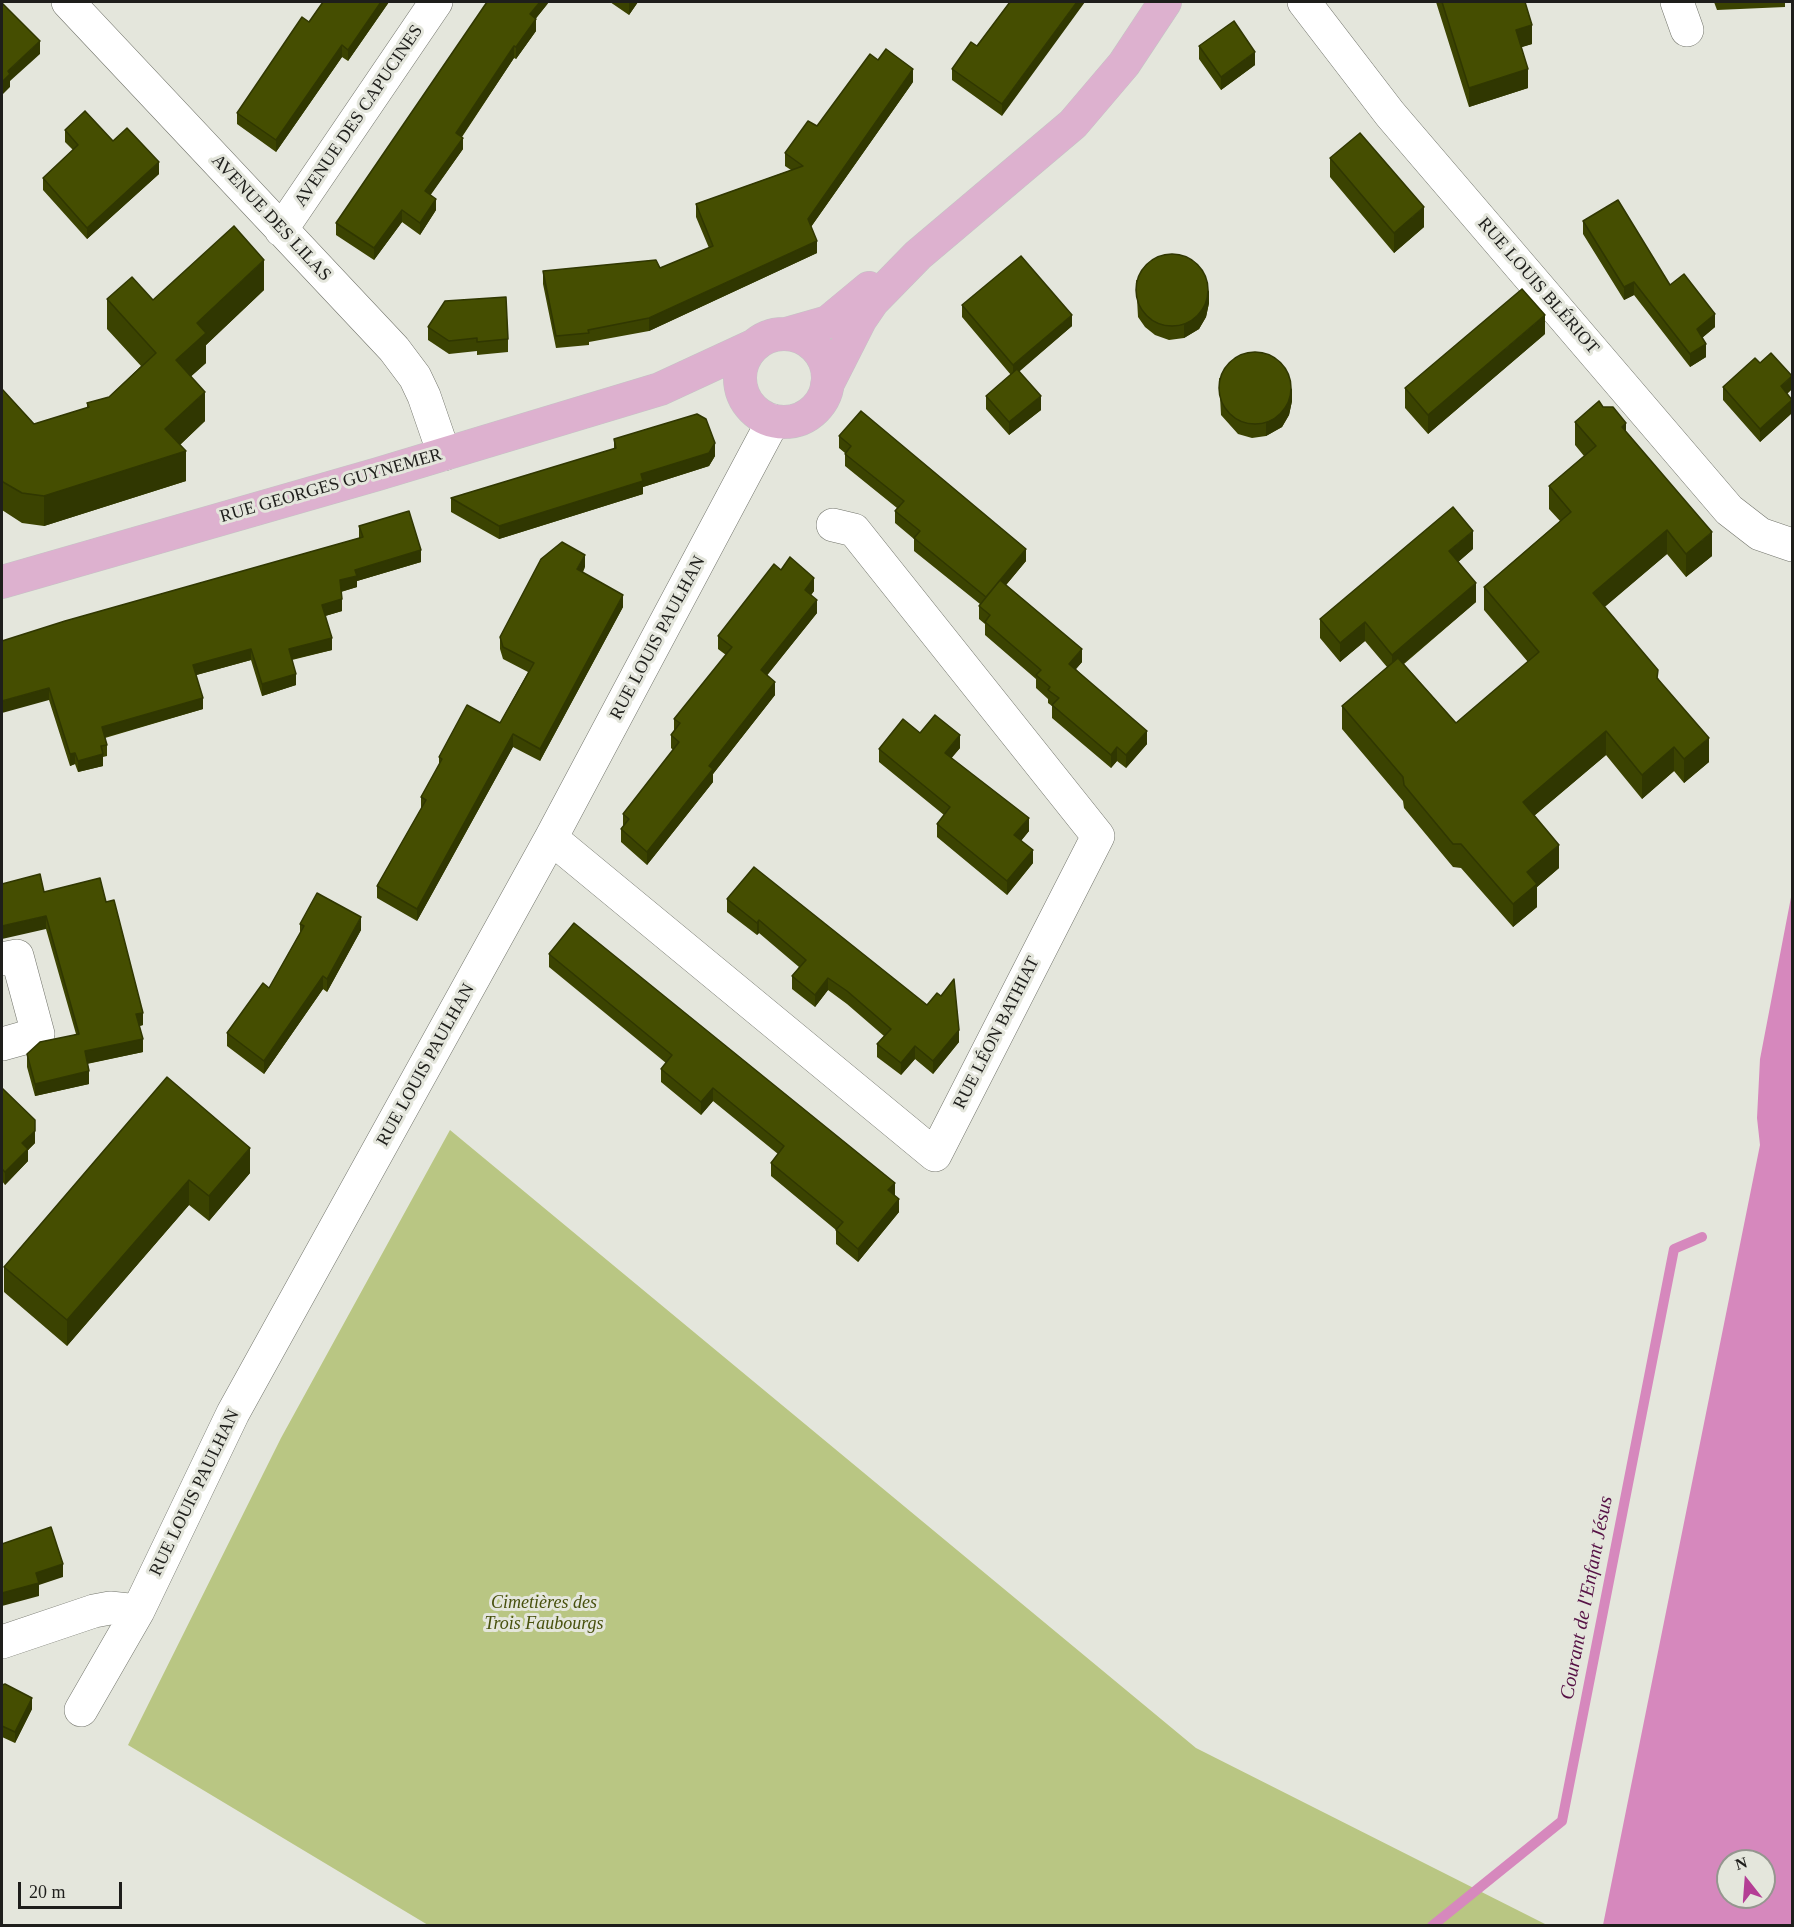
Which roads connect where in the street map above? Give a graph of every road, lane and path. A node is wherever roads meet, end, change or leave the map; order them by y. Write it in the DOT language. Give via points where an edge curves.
graph roads {
  1 [pos="68,2"];
  2 [pos="436,2"];
  3 [pos="1163,2"];
  4 [pos="1304,2"];
  5 [pos="281,230"];
  6 [pos="918,255"];
  7 [pos="786,334"];
  8 [pos="753,346"];
  9 [pos="827,385"];
  10 [pos="660,389"];
  11 [pos="761,413"];
  12 [pos="444,454"];
  13 [pos="833,525"];
  14 [pos="1792,545"];
  15 [pos="2,582"];
  16 [pos="551,838"];
  17 [pos="2,959"];
  18 [pos="2,1044"];
  19 [pos="138,1611"];
  20 [pos="2,1642"];
  21 [pos="81,1710"];
  1 -- 5 [label="street, AVENUE DES LILAS"];
  2 -- 5 [label="street, AVENUE DES CAPUCINES"];
  3 -- 6 [label="main road" via="1124,64 1072,124"];
  4 -- 14 [label="street, RUE LOUIS BLÉRIOT" via="1390,114 1729,510 1760,534"];
  5 -- 12 [label="street, AVENUE DES LILAS" via="404,361 424,396"];
  6 -- 7 [label="main road" via="875,283 828,322"];
  6 -- 9 [label="main road" via="867,310"];
  7 -- 8 [label="main road"];
  7 -- 9 [label="main road" via="807,341 818,351 825,363"];
  8 -- 10 [label="main road, RUE GEORGES GUYNEMER"];
  8 -- 11 [label="main road" via="740,372 742,393"];
  9 -- 11 [label="main road" via="823,399 795,421"];
  10 -- 11 [label="main road, RUE GEORGES GUYNEMER" via="706,390 727,395"];
  10 -- 12 [label="main road, RUE GEORGES GUYNEMER"];
  11 -- 16 [label="street, RUE LOUIS PAULHAN"];
  12 -- 15 [label="main road, RUE GEORGES GUYNEMER"];
  13 -- 16 [label="street, RUE LÉON BATHIAT" via="854,530 1098,836 935,1155"];
  16 -- 19 [label="street, RUE LOUIS PAULHAN" via="233,1413"];
  17 -- 18 [label="street" via="16,956 38,1034"];
  19 -- 20 [label="street" via="94,1611"];
  19 -- 21 [label="street, RUE LOUIS PAULHAN"];
}
